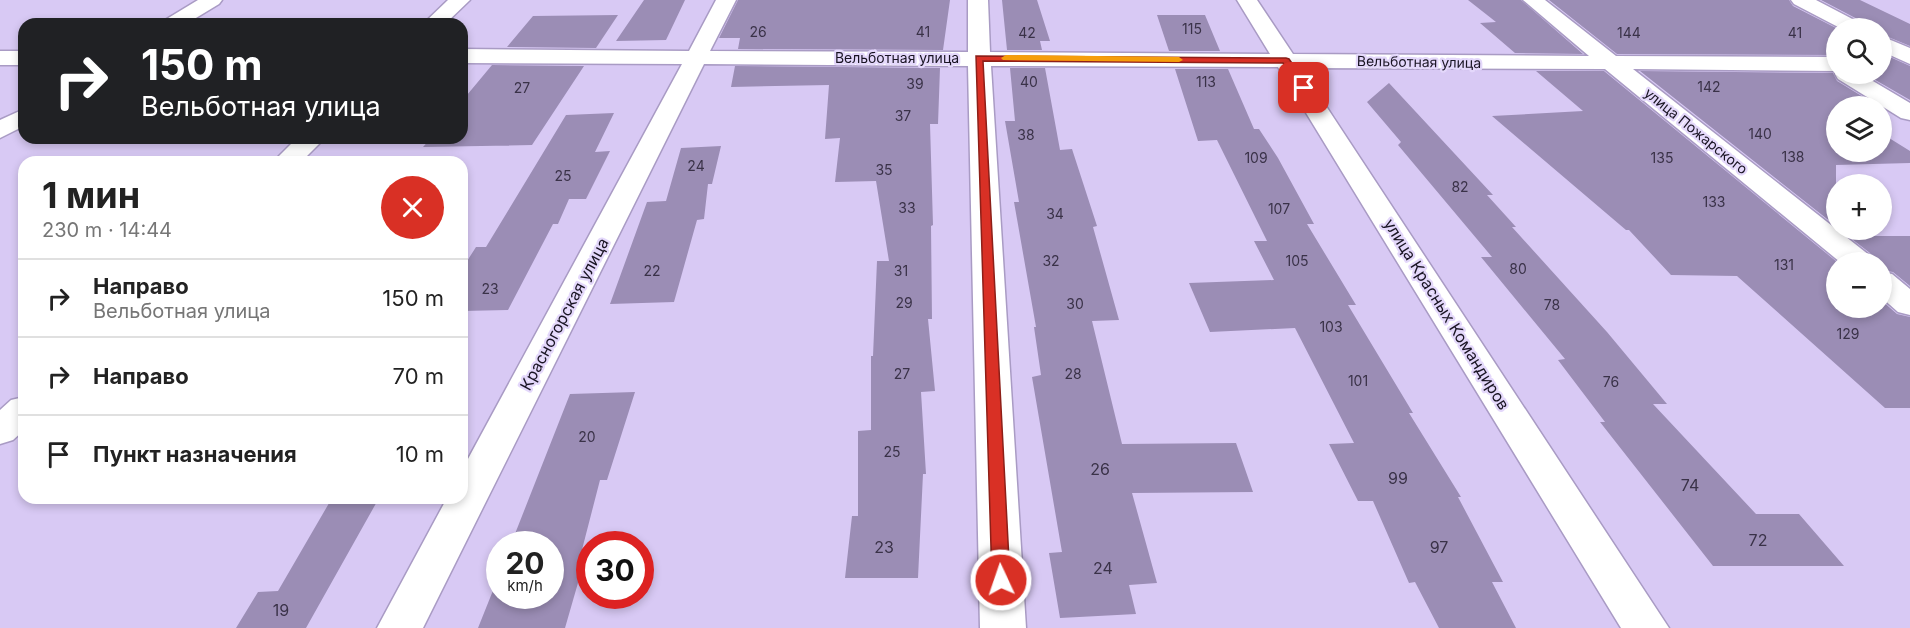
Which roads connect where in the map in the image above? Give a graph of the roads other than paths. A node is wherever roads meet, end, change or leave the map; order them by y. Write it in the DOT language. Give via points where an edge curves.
graph roads {
  1 [pos="212,0"];
  2 [pos="459,0"];
  3 [pos="726,0"];
  4 [pos="978,0"];
  5 [pos="1247,0"];
  6 [pos="1533,0"];
  7 [pos="1801,0"];
  8 [pos="182,18"];
  9 [pos="440,18"];
  10 [pos="1836,18"];
  11 [pos="1892,48"];
  12 [pos="468,56"];
  13 [pos="698,56"];
  14 [pos="1910,57"];
  15 [pos="0,58"];
  16 [pos="18,58"];
  17 [pos="979,58"];
  18 [pos="1286,60"];
  19 [pos="1613,64"];
  20 [pos="1892,64"];
  21 [pos="1910,64"];
  22 [pos="1826,67"];
  23 [pos="1864,84"];
  24 [pos="1910,113"];
  25 [pos="18,120"];
  26 [pos="0,130"];
  27 [pos="306,144"];
  28 [pos="292,156"];
  29 [pos="1846,252"];
  30 [pos="1892,290"];
  31 [pos="1910,305"];
  32 [pos="18,414"];
  33 [pos="0,431"];
  34 [pos="468,497"];
  35 [pos="465,504"];
  36 [pos="400,628"];
  37 [pos="1003,628"];
  38 [pos="1646,628"];
  1 -- 8 [label="street"];
  2 -- 9 [label="street"];
  3 -- 13 [label="street, Красногорская улица"];
  4 -- 17 [label="street"];
  5 -- 18 [label="street, улица Красных Командиров"];
  6 -- 19 [label="street, улица Пожарского"];
  7 -- 10 [label="street"];
  11 -- 14 [label="street"];
  12 -- 13 [label="street, Вельботная улица"];
  13 -- 17 [label="street, Вельботная улица"];
  13 -- 34 [label="street, Красногорская улица"];
  15 -- 16 [label="street"];
  17 -- 18 [label="street, Вельботная улица"];
  17 -- 37 [label="street"];
  18 -- 19 [label="street, Вельботная улица"];
  18 -- 38 [label="street, улица Красных Командиров"];
  19 -- 22 [label="street, Вельботная улица"];
  19 -- 29 [label="street, улица Пожарского"];
  20 -- 21 [label="street"];
  23 -- 24 [label="street"];
  25 -- 26 [label="street"];
  27 -- 28 [label="street"];
  30 -- 31 [label="street"];
  32 -- 33 [label="street"];
  35 -- 36 [label="street, Красногорская улица"];
}
